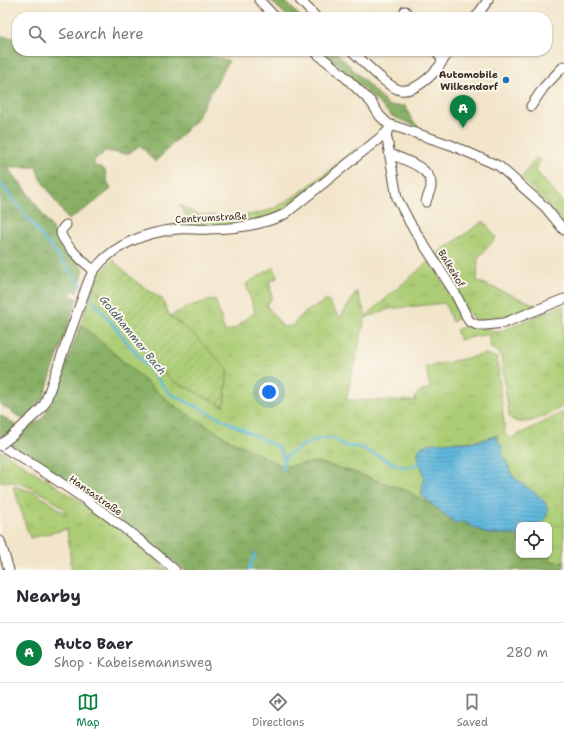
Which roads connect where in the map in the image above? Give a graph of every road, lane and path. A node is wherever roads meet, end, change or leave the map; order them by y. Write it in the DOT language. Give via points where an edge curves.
graph roads {
  1 [pos="260,0"];
  2 [pos="300,0"];
  3 [pos="488,0"];
  4 [pos="271,12"];
  5 [pos="311,12"];
  6 [pos="480,12"];
  7 [pos="320,56"];
  8 [pos="357,56"];
  9 [pos="440,56"];
  10 [pos="445,56"];
  11 [pos="442,59"];
  12 [pos="564,66"];
  13 [pos="531,106"];
  14 [pos="389,130"];
  15 [pos="390,154"];
  16 [pos="426,202"];
  17 [pos="66,224"];
  18 [pos="564,230"];
  19 [pos="94,270"];
  20 [pos="564,299"];
  21 [pos="0,445"];
  22 [pos="0,541"];
  23 [pos="9,570"];
  24 [pos="174,570"];
  1 -- 4 [label="street"];
  2 -- 5 [label="street"];
  3 -- 6 [label="street"];
  7 -- 14 [label="street" via="371,102"];
  8 -- 11 [label="street" via="399,90 406,90 422,83 438,68"];
  9 -- 11 [label="street"];
  10 -- 11 [label="street"];
  12 -- 13 [label="street" via="544,87"];
  14 -- 15 [label="street, Balkehof"];
  14 -- 18 [label="street" via="451,144 499,166 546,207"];
  14 -- 19 [label="street, Centrumstraße" via="285,214 275,219 244,227 178,229 153,234 117,248"];
  15 -- 16 [label="street" via="423,169 431,182"];
  15 -- 20 [label="street, Balkehof" via="397,198 455,293 469,321 485,326 504,323"];
  17 -- 19 [label="street" via="61,234 64,239 84,263"];
  19 -- 21 [label="street, Centrumstraße, bridge" via="45,403"];
  21 -- 24 [label="street, Hansastraße" via="40,469 126,530"];
  22 -- 23 [label="street"];
}
